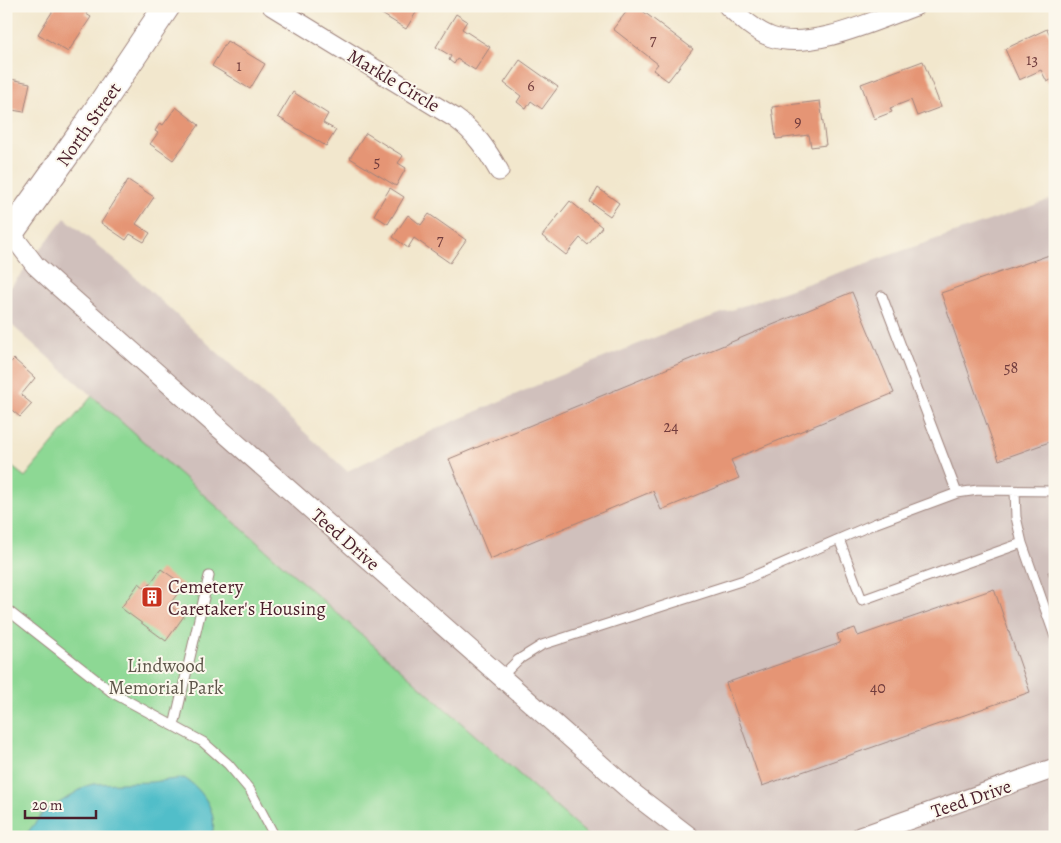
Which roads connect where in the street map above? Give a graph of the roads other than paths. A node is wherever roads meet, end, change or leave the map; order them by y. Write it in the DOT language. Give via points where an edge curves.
graph roads {
  1 [pos="167,6"];
  2 [pos="272,6"];
  3 [pos="728,6"];
  4 [pos="915,6"];
  5 [pos="499,171"];
  6 [pos="8,233"];
  7 [pos="882,296"];
  8 [pos="1015,491"];
  9 [pos="1055,491"];
  10 [pos="957,493"];
  11 [pos="839,539"];
  12 [pos="1022,543"];
  13 [pos="209,576"];
  14 [pos="6,609"];
  15 [pos="1055,637"];
  16 [pos="501,677"];
  17 [pos="174,726"];
  18 [pos="1055,768"];
  19 [pos="276,837"];
  20 [pos="690,837"];
  21 [pos="860,837"];
  1 -- 6 [label="main road, North Street" via="81,134"];
  2 -- 5 [label="street, Markle Circle" via="455,118 476,137"];
  3 -- 4 [label="street" via="756,30 785,41 837,33"];
  6 -- 16 [label="street, Teed Drive" via="46,276"];
  7 -- 10 [label="lane"];
  8 -- 9 [label="lane"];
  8 -- 10 [label="lane"];
  8 -- 12 [label="lane"];
  10 -- 11 [label="lane"];
  11 -- 12 [label="lane" via="862,600"];
  11 -- 16 [label="lane" via="744,580 542,645 518,660"];
  12 -- 15 [label="lane"];
  13 -- 17 [label="lane"];
  14 -- 17 [label="lane" via="113,693"];
  16 -- 20 [label="street, Teed Drive" via="634,794"];
  17 -- 19 [label="lane" via="203,742 228,764 250,790"];
  18 -- 21 [label="street, Teed Drive"];
}
